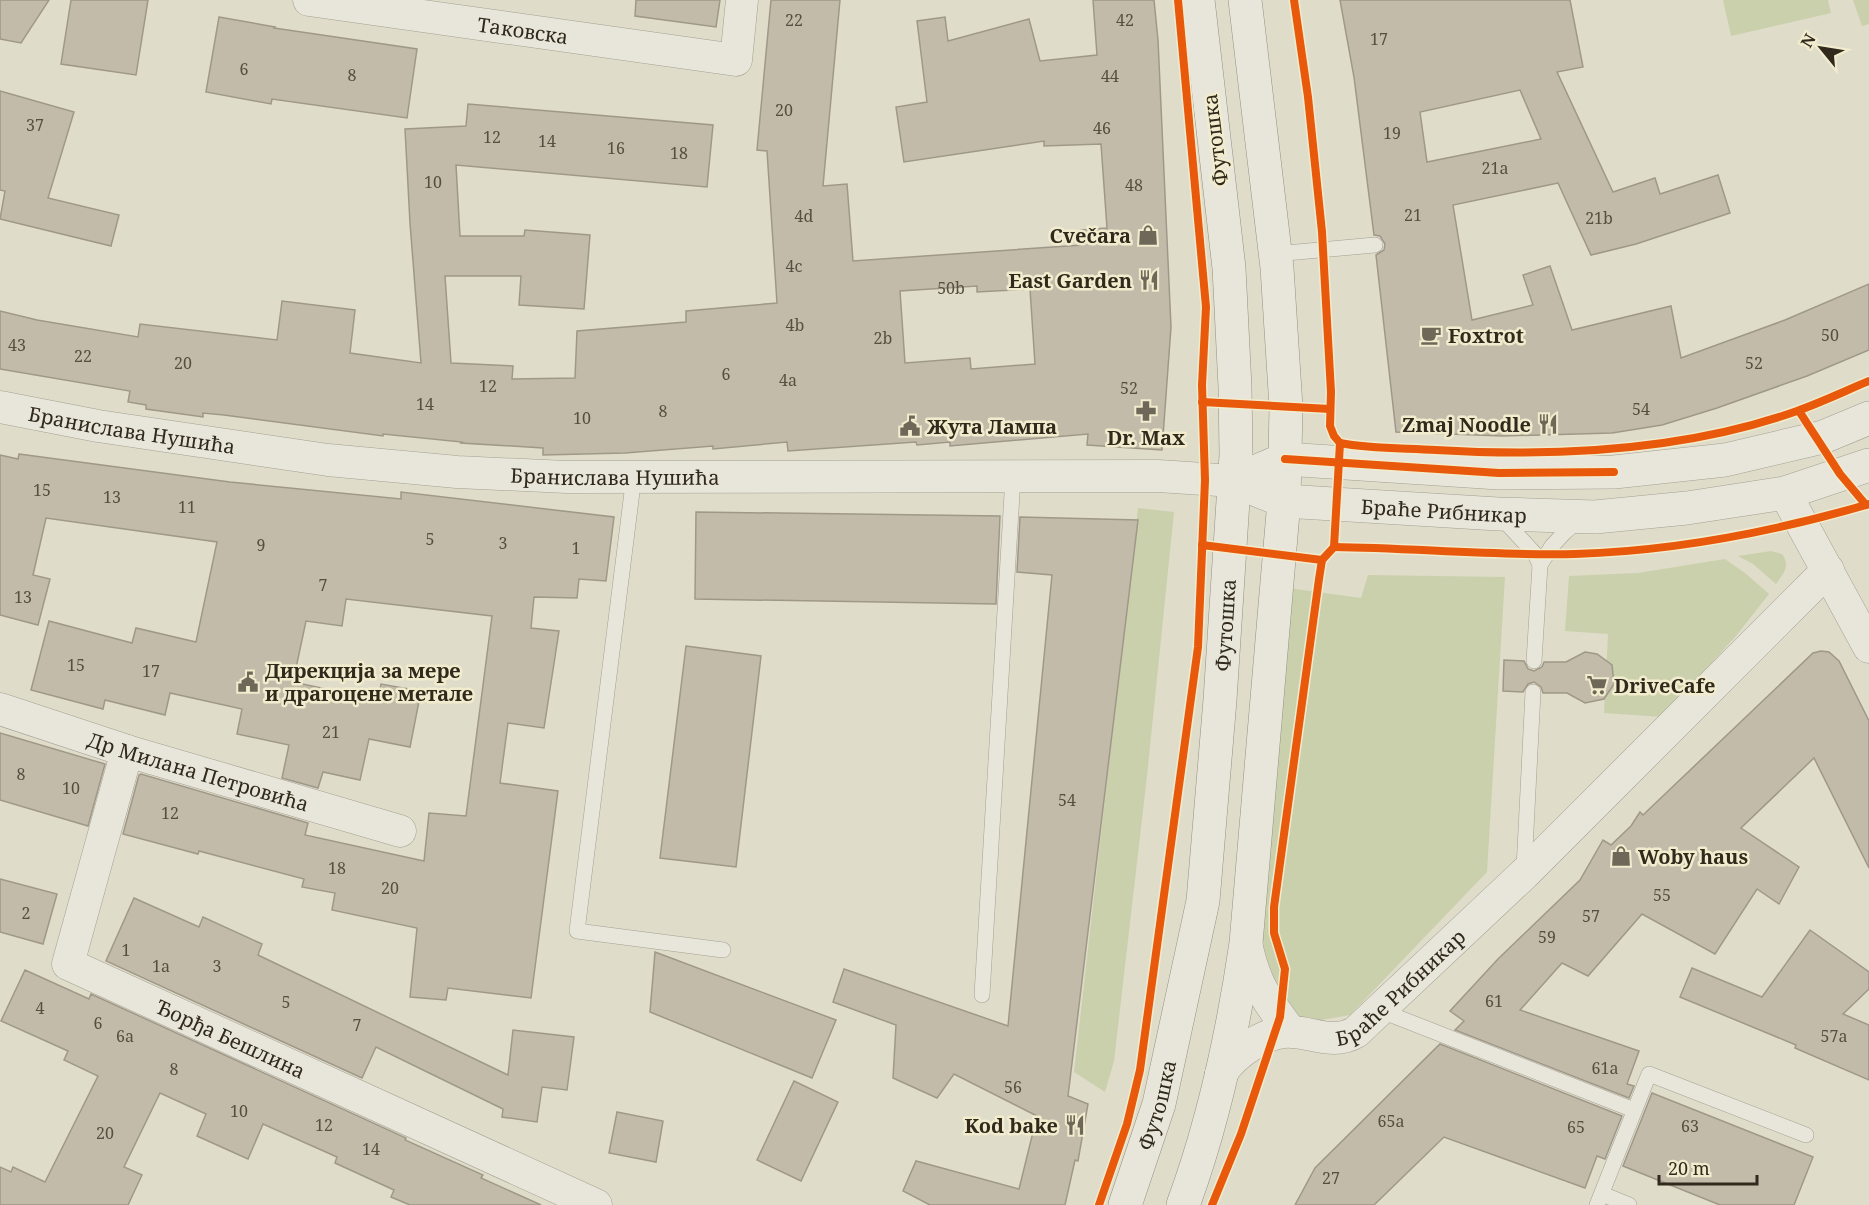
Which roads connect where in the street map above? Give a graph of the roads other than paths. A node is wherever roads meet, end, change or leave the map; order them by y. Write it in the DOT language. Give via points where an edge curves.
graph roads {
  1 [pos="309,0"];
  2 [pos="742,0"];
  3 [pos="1198,0"];
  4 [pos="1245,0"];
  5 [pos="449,10"];
  6 [pos="1375,245"];
  7 [pos="1275,254"];
  8 [pos="0,407"];
  9 [pos="1869,418"];
  10 [pos="1285,459"];
  11 [pos="1869,465"];
  12 [pos="634,476"];
  13 [pos="1012,477"];
  14 [pos="1234,481"];
  15 [pos="1785,493"];
  16 [pos="1284,501"];
  17 [pos="1498,514"];
  18 [pos="1583,517"];
  19 [pos="1540,565"];
  20 [pos="1828,570"];
  21 [pos="1869,647"];
  22 [pos="1534,662"];
  23 [pos="1533,692"];
  24 [pos="0,709"];
  25 [pos="127,751"];
  26 [pos="400,831"];
  27 [pos="1524,874"];
  28 [pos="1246,943"];
  29 [pos="723,950"];
  30 [pos="982,995"];
  31 [pos="1379,1010"];
  32 [pos="1290,1031"];
  33 [pos="1221,1074"];
  34 [pos="1634,1110"];
  35 [pos="1806,1135"];
  36 [pos="1599,1199"];
  37 [pos="596,1205"];
  38 [pos="1125,1205"];
  39 [pos="1183,1205"];
  40 [pos="1629,1205"];
  1 -- 5 [label="street, Таковска"];
  2 -- 5 [label="street, Таковска" via="735,60"];
  3 -- 14 [label="main road, Футошка" via="1229,268 1236,397"];
  4 -- 7 [label="main road"];
  6 -- 7 [label="lane"];
  7 -- 10 [label="main road" via="1286,407"];
  8 -- 12 [label="street, Бранислава Нушића" via="98,426 328,460 457,472"];
  9 -- 10 [label="main road, Браће Рибникар" via="1823,437 1725,460 1614,472 1499,473"];
  10 -- 14 [label="main road, Браће Рибникар"];
  10 -- 16 [label="main road"];
  11 -- 15 [label="main road, Браће Рибникар"];
  12 -- 13 [label="street, Бранислава Нушића"];
  12 -- 29 [label="lane" via="577,931"];
  13 -- 14 [label="street, Бранислава Нушића"];
  13 -- 30 [label="lane"];
  14 -- 16 [label="main road, Браће Рибникар"];
  14 -- 38 [label="main road, Футошка" via="1203,901 1159,1104"];
  15 -- 18 [label="main road, Браће Рибникар" via="1687,508"];
  15 -- 20 [label="street"];
  16 -- 17 [label="main road, Браће Рибникар"];
  16 -- 28 [label="main road"];
  17 -- 18 [label="main road, Браће Рибникар"];
  17 -- 19 [label="lane" via="1535,554"];
  18 -- 19 [label="lane" via="1565,532"];
  19 -- 22 [label="lane"];
  20 -- 21 [label="street"];
  20 -- 27 [label="street, Браће Рибникар"];
  23 -- 27 [label="lane"];
  24 -- 25 [label="street, Др Милана Петровића"];
  25 -- 26 [label="street, Др Милана Петровића"];
  25 -- 37 [label="street, Ђорђа Бешлина" via="68,964"];
  27 -- 31 [label="street, Браће Рибникар"];
  28 -- 32 [label="street" via="1263,994"];
  28 -- 33 [label="main road"];
  31 -- 32 [label="street, Браће Рибникар" via="1347,1037 1337,1039"];
  31 -- 34 [label="lane"];
  32 -- 33 [label="street" via="1241,1051"];
  33 -- 39 [label="main road" via="1213,1113"];
  34 -- 35 [label="lane" via="1649,1074"];
  34 -- 36 [label="lane"];
  36 -- 40 [label="lane"];
}
